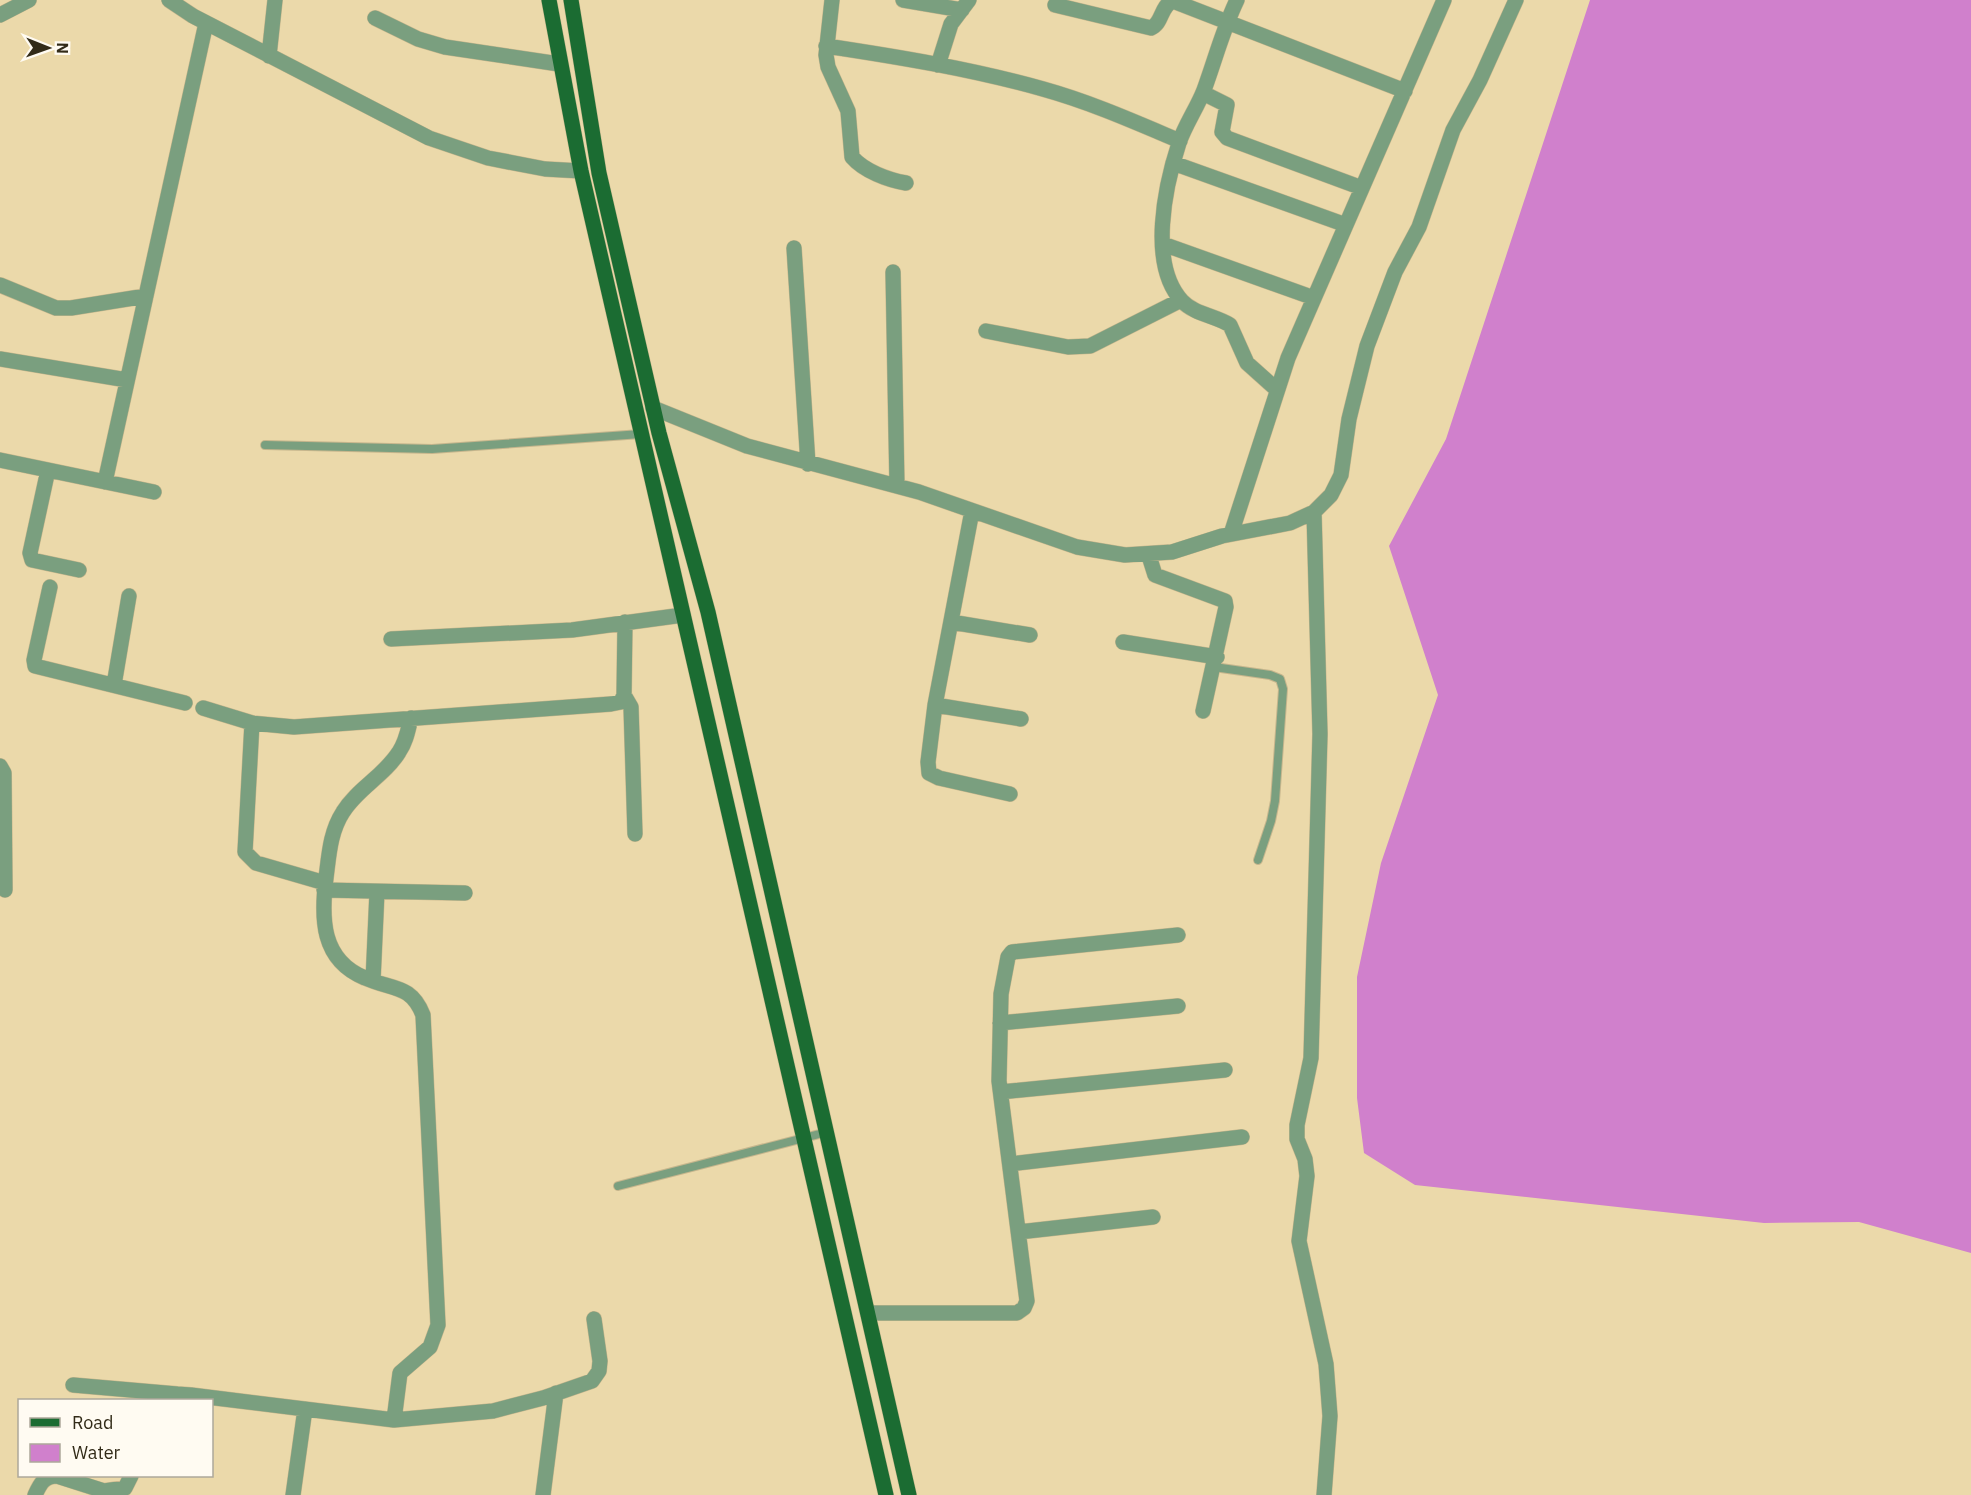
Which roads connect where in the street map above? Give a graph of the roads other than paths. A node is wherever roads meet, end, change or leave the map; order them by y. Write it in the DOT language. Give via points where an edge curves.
graph roads {
  1 [pos="29,0"];
  2 [pos="169,0"];
  3 [pos="275,0"];
  4 [pos="549,0"];
  5 [pos="572,0"];
  6 [pos="831,0"];
  7 [pos="903,0"];
  8 [pos="1236,0"];
  9 [pos="1444,0"];
  10 [pos="1516,0"];
  11 [pos="965,5"];
  12 [pos="1054,5"];
  13 [pos="187,6"];
  14 [pos="0,15"];
  15 [pos="375,18"];
  16 [pos="1227,21"];
  17 [pos="206,23"];
  18 [pos="826,45"];
  19 [pos="269,56"];
  20 [pos="559,64"];
  21 [pos="938,65"];
  22 [pos="1405,91"];
  23 [pos="1203,93"];
  24 [pos="1180,141"];
  25 [pos="1173,163"];
  26 [pos="580,171"];
  27 [pos="906,183"];
  28 [pos="1362,188"];
  29 [pos="1346,225"];
  30 [pos="1163,244"];
  31 [pos="794,248"];
  32 [pos="893,272"];
  33 [pos="0,285"];
  34 [pos="146,296"];
  35 [pos="1314,298"];
  36 [pos="1181,300"];
  37 [pos="986,332"];
  38 [pos="0,359"];
  39 [pos="128,380"];
  40 [pos="1276,389"];
  41 [pos="653,408"];
  42 [pos="641,434"];
  43 [pos="265,445"];
  44 [pos="0,460"];
  45 [pos="808,464"];
  46 [pos="48,470"];
  47 [pos="105,482"];
  48 [pos="897,486"];
  49 [pos="154,492"];
  50 [pos="972,511"];
  51 [pos="1314,512"];
  52 [pos="1231,534"];
  53 [pos="1149,556"];
  54 [pos="79,570"];
  55 [pos="50,587"];
  56 [pos="129,596"];
  57 [pos="683,615"];
  58 [pos="626,622"];
  59 [pos="951,622"];
  60 [pos="1030,635"];
  61 [pos="391,639"];
  62 [pos="1123,642"];
  63 [pos="1216,662"];
  64 [pos="114,685"];
  65 [pos="624,695"];
  66 [pos="185,703"];
  67 [pos="935,705"];
  68 [pos="203,708"];
  69 [pos="1203,711"];
  70 [pos="411,718"];
  71 [pos="1021,719"];
  72 [pos="252,723"];
  73 [pos="0,766"];
  74 [pos="1010,794"];
  75 [pos="635,834"];
  76 [pos="1258,860"];
  77 [pos="325,887"];
  78 [pos="5,890"];
  79 [pos="377,892"];
  80 [pos="465,893"];
  81 [pos="1178,935"];
  82 [pos="373,981"];
  83 [pos="1178,1006"];
  84 [pos="1000,1023"];
  85 [pos="1225,1070"];
  86 [pos="1000,1092"];
  87 [pos="827,1132"];
  88 [pos="1242,1137"];
  89 [pos="805,1138"];
  90 [pos="1010,1164"];
  91 [pos="618,1186"];
  92 [pos="1153,1216"];
  93 [pos="1019,1232"];
  94 [pos="868,1313"];
  95 [pos="594,1319"];
  96 [pos="73,1385"];
  97 [pos="556,1393"];
  98 [pos="172,1397"];
  99 [pos="194,1399"];
  100 [pos="213,1401"];
  101 [pos="305,1409"];
  102 [pos="394,1420"];
  103 [pos="48,1477"];
  104 [pos="61,1477"];
  105 [pos="130,1477"];
  106 [pos="35,1495"];
  107 [pos="293,1495"];
  108 [pos="543,1495"];
  109 [pos="886,1495"];
  110 [pos="909,1495"];
  111 [pos="1324,1495"];
  1 -- 14 [label="street"];
  2 -- 13 [label="street"];
  3 -- 19 [label="street"];
  4 -- 20 [label="main road"];
  5 -- 41 [label="main road" via="599,173"];
  6 -- 18 [label="street"];
  7 -- 11 [label="street"];
  8 -- 16 [label="street"];
  9 -- 22 [label="street"];
  10 -- 51 [label="street" via="1453,130 1419,227 1395,272 1367,346 1349,419 1341,475 1331,495"];
  11 -- 21 [label="street" via="951,24"];
  12 -- 16 [label="street" via="1151,28 1157,25 1165,5 1173,1"];
  13 -- 17 [label="street"];
  15 -- 20 [label="street" via="445,47"];
  16 -- 22 [label="street"];
  16 -- 23 [label="street"];
  17 -- 19 [label="street"];
  17 -- 34 [label="street"];
  18 -- 21 [label="street"];
  18 -- 27 [label="street" via="828,67 848,111 852,157 891,181"];
  19 -- 26 [label="street" via="429,138 488,158"];
  20 -- 26 [label="main road"];
  21 -- 24 [label="street" via="1042,89"];
  22 -- 28 [label="street"];
  23 -- 24 [label="street"];
  23 -- 28 [label="street" via="1227,105 1222,132 1227,138"];
  24 -- 25 [label="street"];
  25 -- 29 [label="street"];
  25 -- 30 [label="street" via="1162,218"];
  26 -- 42 [label="main road"];
  28 -- 29 [label="street"];
  29 -- 35 [label="street"];
  30 -- 35 [label="street"];
  30 -- 36 [label="street" via="1173,290"];
  31 -- 45 [label="street"];
  32 -- 48 [label="street"];
  33 -- 34 [label="street" via="56,308"];
  34 -- 39 [label="street"];
  35 -- 40 [label="street"];
  36 -- 37 [label="street" via="1090,346 1068,347"];
  36 -- 40 [label="street" via="1230,325 1247,363"];
  38 -- 39 [label="street"];
  39 -- 47 [label="street"];
  40 -- 52 [label="street"];
  41 -- 45 [label="street" via="747,446"];
  41 -- 87 [label="main road" via="708,612"];
  42 -- 43 [label="lane" via="432,449"];
  42 -- 57 [label="main road"];
  44 -- 46 [label="street"];
  45 -- 48 [label="street"];
  46 -- 47 [label="street"];
  46 -- 54 [label="street" via="30,553 32,560"];
  47 -- 49 [label="street"];
  48 -- 50 [label="street"];
  50 -- 53 [label="street" via="1077,547"];
  50 -- 59 [label="street"];
  51 -- 52 [label="street" via="1290,523"];
  51 -- 111 [label="street" via="1320,758 1311,1058 1297,1139 1307,1176 1299,1241 1326,1364 1330,1416"];
  52 -- 53 [label="street"];
  53 -- 63 [label="street" via="1155,575 1225,601"];
  55 -- 64 [label="street" via="35,666"];
  56 -- 64 [label="street"];
  57 -- 58 [label="street"];
  57 -- 89 [label="main road"];
  58 -- 61 [label="street" via="572,630"];
  58 -- 65 [label="street"];
  59 -- 60 [label="street"];
  59 -- 67 [label="street"];
  62 -- 63 [label="street"];
  63 -- 69 [label="street"];
  63 -- 76 [label="lane" via="1280,679 1283,689 1275,801"];
  64 -- 66 [label="street"];
  65 -- 70 [label="street" via="621,702 612,704"];
  65 -- 75 [label="street" via="631,706"];
  67 -- 71 [label="street"];
  67 -- 74 [label="street" via="929,773"];
  68 -- 72 [label="street"];
  70 -- 72 [label="street" via="294,727"];
  70 -- 77 [label="street" via="398,754 343,811 332,837"];
  72 -- 77 [label="street" via="245,852 256,863"];
  73 -- 78 [label="street" via="4,773"];
  77 -- 79 [label="street"];
  77 -- 82 [label="street" via="324,931 328,946 339,961"];
  79 -- 80 [label="street"];
  79 -- 82 [label="street"];
  81 -- 84 [label="street" via="1012,952 1001,994"];
  82 -- 102 [label="street" via="408,992 417,999 423,1015 438,1325 430,1347 400,1373"];
  83 -- 84 [label="street"];
  84 -- 86 [label="street"];
  85 -- 86 [label="street"];
  86 -- 90 [label="street"];
  87 -- 89 [label="lane"];
  87 -- 94 [label="main road"];
  88 -- 90 [label="street"];
  89 -- 91 [label="lane"];
  89 -- 109 [label="main road"];
  90 -- 93 [label="street"];
  92 -- 93 [label="street"];
  93 -- 94 [label="street" via="1027,1301 1017,1313"];
  94 -- 110 [label="main road"];
  95 -- 97 [label="street" via="599,1371 592,1381"];
  96 -- 98 [label="street"];
  97 -- 102 [label="street" via="493,1411"];
  97 -- 108 [label="street"];
  98 -- 99 [label="street"];
  100 -- 101 [label="street"];
  101 -- 102 [label="street"];
  101 -- 107 [label="street"];
  103 -- 106 [label="street"];
  104 -- 105 [label="street" via="114,1491 125,1488"];
}
